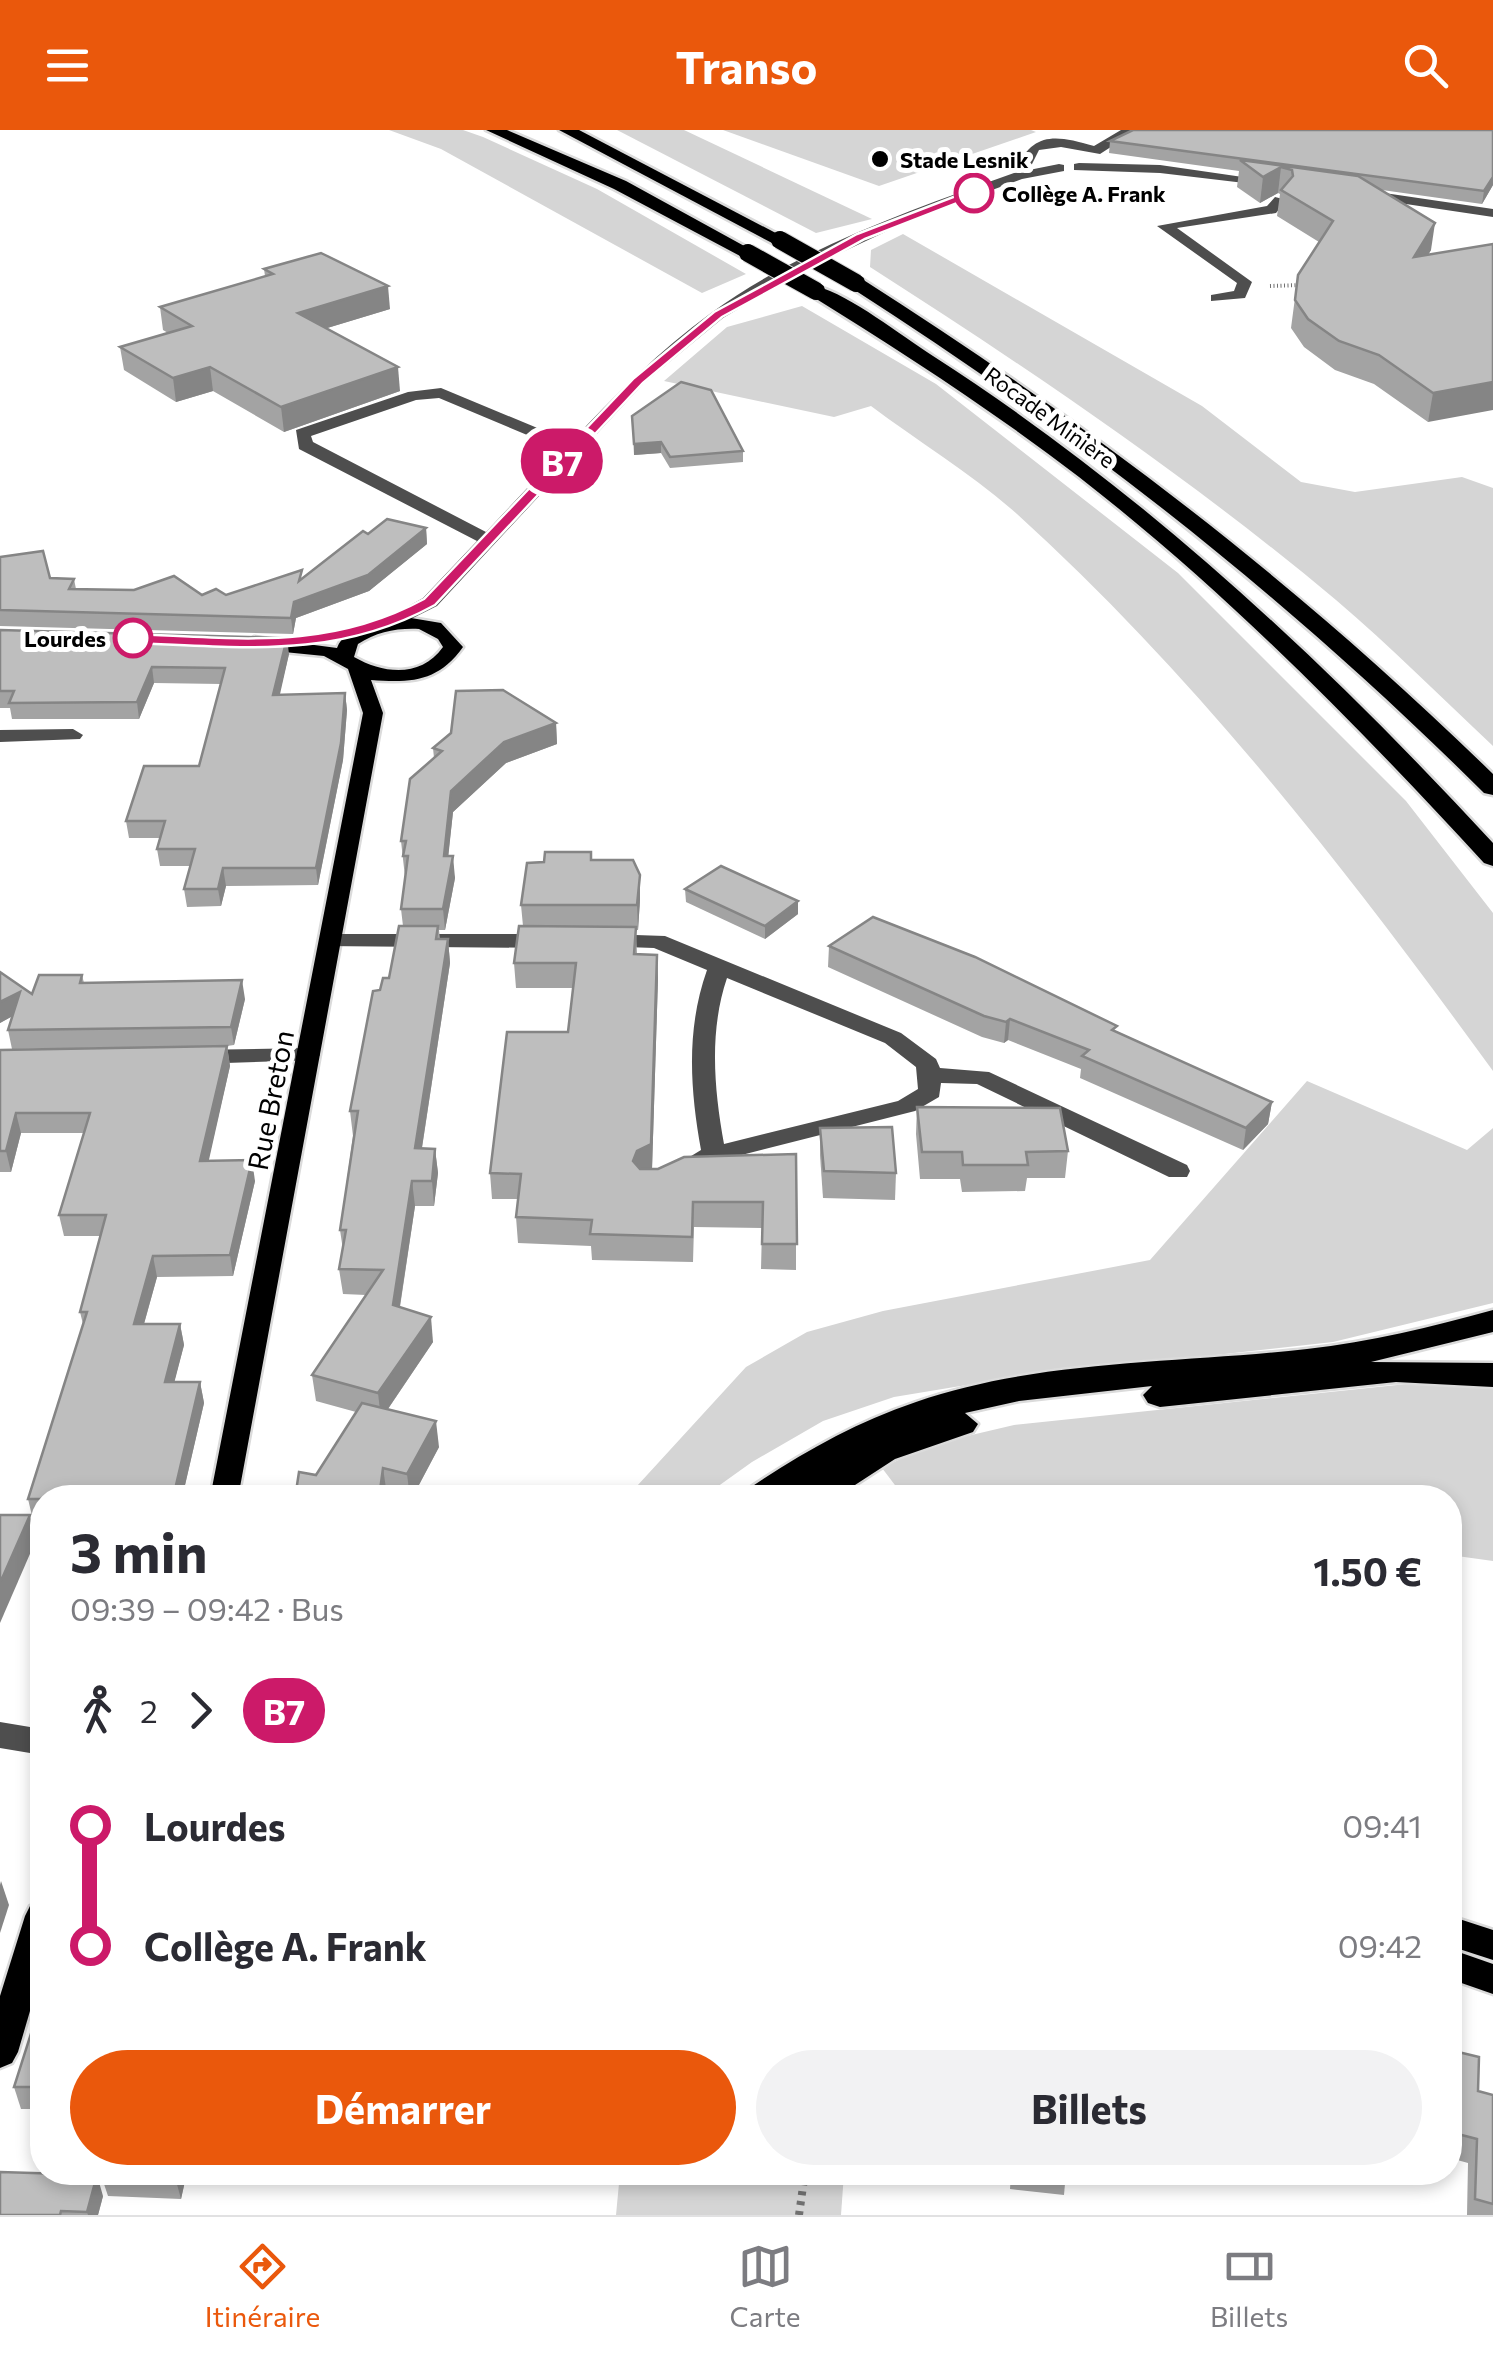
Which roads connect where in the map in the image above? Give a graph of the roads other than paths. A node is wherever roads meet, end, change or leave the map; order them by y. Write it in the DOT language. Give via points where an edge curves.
graph roads {
  1 [pos="494,130"];
  2 [pos="1130,130"];
  3 [pos="575,133"];
  4 [pos="1116,137"];
  5 [pos="1069,144"];
  6 [pos="1097,153"];
  7 [pos="1030,158"];
  8 [pos="1079,167"];
  9 [pos="1059,168"];
  10 [pos="1160,170"];
  11 [pos="1019,176"];
  12 [pos="1292,184"];
  13 [pos="1341,191"];
  14 [pos="1280,200"];
  15 [pos="1493,213"];
  16 [pos="1216,298"];
  17 [pos="574,449"];
  18 [pos="488,540"];
  19 [pos="430,602"];
  20 [pos="384,625"];
  21 [pos="440,631"];
  22 [pos="358,634"];
  23 [pos="240,642"];
  24 [pos="294,644"];
  25 [pos="350,664"];
  26 [pos="425,672"];
  27 [pos="373,713"];
  28 [pos="73,735"];
  29 [pos="0,736"];
  30 [pos="1493,788"];
  31 [pos="1493,858"];
  32 [pos="330,941"];
  33 [pos="718,967"];
  34 [pos="308,1055"];
  35 [pos="174,1057"];
  36 [pos="928,1075"];
  37 [pos="714,1154"];
  38 [pos="1178,1171"];
  39 [pos="650,1185"];
  40 [pos="1493,1321"];
  41 [pos="1493,1375"];
  42 [pos="226,1485"];
  43 [pos="778,1485"];
  44 [pos="828,1485"];
  45 [pos="0,1735"];
  46 [pos="30,1740"];
  47 [pos="1462,1934"];
  48 [pos="1493,1945"];
  49 [pos="30,1955"];
  50 [pos="1462,1968"];
  51 [pos="1493,1979"];
  52 [pos="0,2052"];
  1 -- 31 [label="highway, Rocade Minière, bridge" via="620,185 816,291 938,368 1121,500 1334,690"];
  2 -- 4 [label="street"];
  3 -- 30 [label="highway, Rocade Minière, bridge" via="856,283 1011,380 1175,500 1326,627"];
  4 -- 5 [label="street"];
  4 -- 6 [label="street"];
  5 -- 6 [label="street"];
  5 -- 7 [label="street" via="1038,147"];
  6 -- 8 [label="street" via="1095,162"];
  6 -- 10 [label="street"];
  7 -- 9 [label="street"];
  7 -- 11 [label="street"];
  8 -- 9 [label="street"];
  8 -- 10 [label="street"];
  9 -- 11 [label="street"];
  10 -- 12 [label="street"];
  11 -- 17 [label="street" via="861,236 755,290 638,380"];
  13 -- 15 [label="street"];
  14 -- 16 [label="street" via="1271,210 1164,226 1245,282 1240,295"];
  17 -- 18 [label="street"];
  17 -- 18 [label="street" via="442,393 414,395 302,434 304,445"];
  18 -- 19 [label="street"];
  19 -- 20 [label="street"];
  19 -- 21 [label="street"];
  20 -- 21 [label="main road"];
  20 -- 22 [label="main road"];
  21 -- 26 [label="main road" via="453,647 450,657"];
  22 -- 24 [label="main road"];
  22 -- 25 [label="main road" via="349,641"];
  23 -- 24 [label="main road"];
  24 -- 25 [label="main road"];
  25 -- 26 [label="main road" via="389,677"];
  25 -- 27 [label="main road, Rue Breton"];
  26 -- 27 [label="main road"];
  27 -- 32 [label="main road, Rue Breton"];
  28 -- 29 [label="street"];
  32 -- 33 [label="street" via="656,941"];
  32 -- 34 [label="main road, Rue Breton"];
  33 -- 36 [label="street" via="893,1038 928,1064"];
  33 -- 37 [label="street" via="705,1000 706,1112"];
  34 -- 35 [label="street"];
  34 -- 42 [label="main road, Rue Breton"];
  36 -- 37 [label="street" via="930,1092 906,1106"];
  36 -- 38 [label="street" via="981,1077"];
  37 -- 39 [label="street"];
  40 -- 43 [label="highway" via="1368,1351 976,1398 863,1432"];
  41 -- 44 [label="highway" via="1396,1371 988,1417 883,1450"];
  45 -- 46 [label="street"];
  47 -- 48 [label="main road"];
  49 -- 52 [label="main road"];
  50 -- 51 [label="main road"];
}
